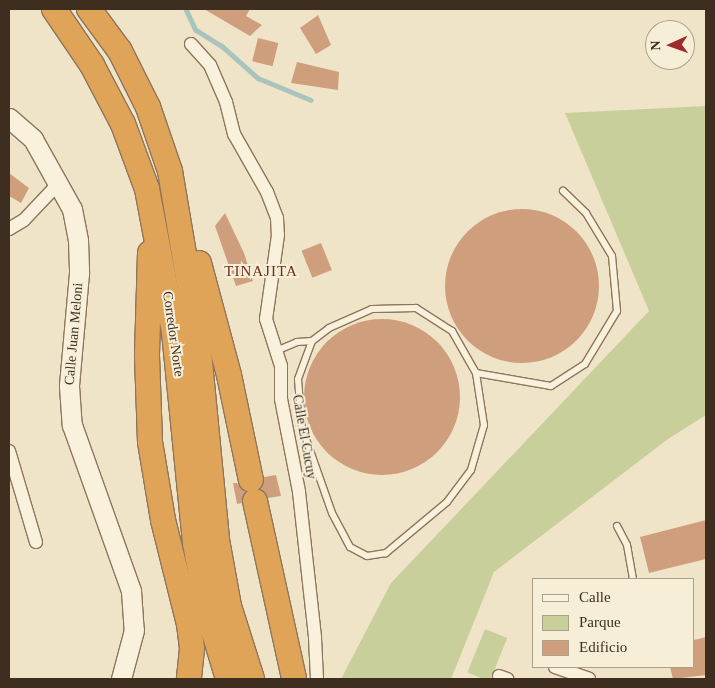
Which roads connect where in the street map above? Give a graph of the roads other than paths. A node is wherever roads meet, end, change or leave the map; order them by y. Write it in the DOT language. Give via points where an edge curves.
graph roads {
  1 [pos="54,9"];
  2 [pos="89,9"];
  3 [pos="191,44"];
  4 [pos="9,118"];
  5 [pos="170,171"];
  6 [pos="58,184"];
  7 [pos="147,189"];
  8 [pos="563,191"];
  9 [pos="9,228"];
  10 [pos="312,341"];
  11 [pos="276,351"];
  12 [pos="476,373"];
  13 [pos="9,451"];
  14 [pos="617,526"];
  15 [pos="36,542"];
  16 [pos="633,578"];
  17 [pos="559,668"];
  18 [pos="585,674"];
  19 [pos="121,679"];
  20 [pos="188,679"];
  21 [pos="228,679"];
  22 [pos="252,679"];
  23 [pos="294,679"];
  24 [pos="317,679"];
  1 -- 7 [label="highway, Corredor Norte" via="92,66 123,124"];
  2 -- 5 [label="highway, Corredor Norte" via="124,59 148,107"];
  3 -- 11 [label="street, Calle El Cucuy" via="210,65 234,134 267,192 277,218 278,235 266,319"];
  4 -- 6 [label="main road, Calle Juan Meloni" via="33,139"];
  5 -- 22 [label="highway, Corredor Norte" via="197,330 217,540 229,606"];
  5 -- 23 [label="highway" via="202,272 229,376"];
  6 -- 9 [label="street" via="24,220"];
  6 -- 19 [label="main road, Calle Juan Meloni" via="72,209 78,240 79,273 69,386 72,425 131,591 134,630"];
  7 -- 20 [label="highway" via="150,442 163,520 190,630"];
  7 -- 21 [label="highway, Corredor Norte" via="174,332 195,543 208,613"];
  8 -- 12 [label="lane" via="586,213 612,256 617,311 585,364 551,386"];
  10 -- 11 [label="lane" via="297,342"];
  10 -- 12 [label="lane" via="329,328 372,309 416,308 452,331"];
  10 -- 12 [label="lane" via="298,379 302,428 332,513 350,547 367,556 386,553 447,502 471,470 484,425"];
  11 -- 24 [label="street, Calle El Cucuy" via="299,492 316,638"];
  13 -- 15 [label="street"];
  14 -- 16 [label="lane" via="626,545"];
  17 -- 18 [label="street"];
}
